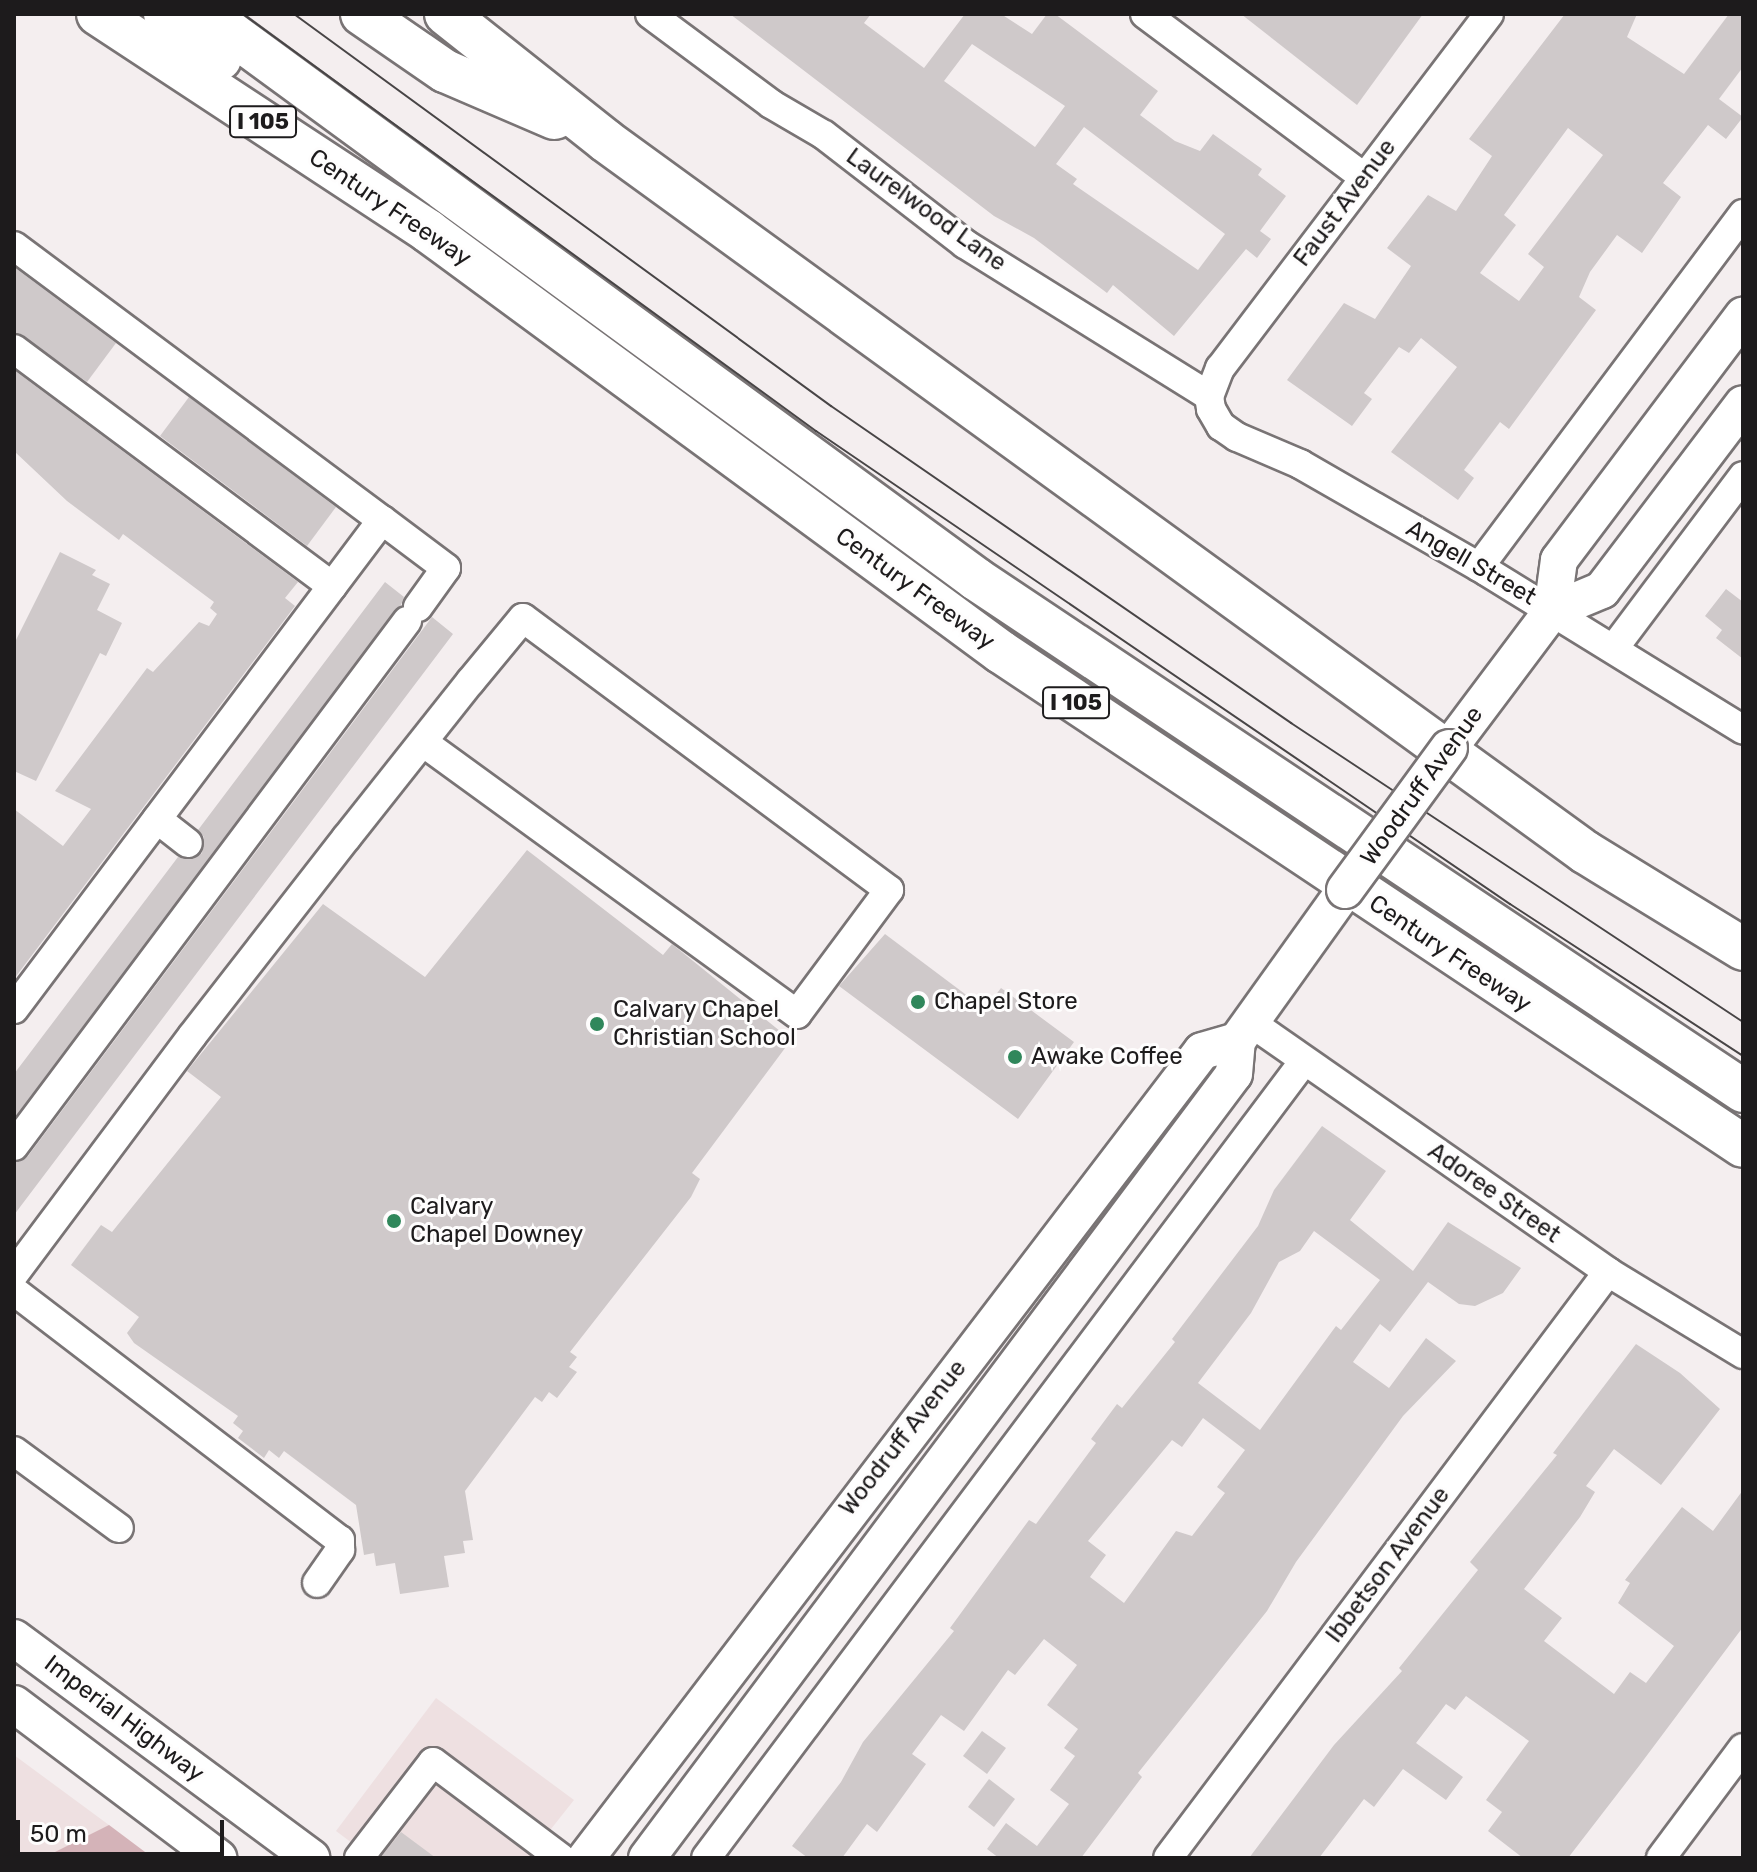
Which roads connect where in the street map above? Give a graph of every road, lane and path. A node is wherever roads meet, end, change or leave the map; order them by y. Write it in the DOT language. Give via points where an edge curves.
graph roads {
  1 [pos="98,14"];
  2 [pos="165,14"];
  3 [pos="205,14"];
  4 [pos="362,14"];
  5 [pos="446,14"];
  6 [pos="650,14"];
  7 [pos="1145,14"];
  8 [pos="1489,14"];
  9 [pos="606,141"];
  10 [pos="1365,178"];
  11 [pos="1743,214"];
  12 [pos="428,231"];
  13 [pos="14,246"];
  14 [pos="1743,316"];
  15 [pos="14,349"];
  16 [pos="1209,396"];
  17 [pos="1743,404"];
  18 [pos="1743,476"];
  19 [pos="382,520"];
  20 [pos="1479,567"];
  21 [pos="332,586"];
  22 [pos="1552,611"];
  23 [pos="1614,648"];
  24 [pos="1743,730"];
  25 [pos="423,742"];
  26 [pos="157,819"];
  27 [pos="188,843"];
  28 [pos="1743,949"];
  29 [pos="14,1009"];
  30 [pos="1244,1032"];
  31 [pos="1304,1061"];
  32 [pos="1743,1091"];
  33 [pos="14,1146"];
  34 [pos="1743,1146"];
  35 [pos="1608,1272"];
  36 [pos="14,1274"];
  37 [pos="14,1291"];
  38 [pos="1743,1354"];
  39 [pos="14,1451"];
  40 [pos="870,1481"];
  41 [pos="906,1509"];
  42 [pos="119,1528"];
  43 [pos="317,1583"];
  44 [pos="14,1638"];
  45 [pos="14,1704"];
  46 [pos="1743,1748"];
  47 [pos="1662,1857"];
  48 [pos="218,1858"];
  49 [pos="311,1858"];
  50 [pos="359,1858"];
  51 [pos="561,1858"];
  52 [pos="586,1858"];
  53 [pos="647,1858"];
  54 [pos="706,1858"];
  55 [pos="1168,1858"];
  1 -- 12 [label="highway, Century Freeway / I 105"];
  2 -- 12 [label="highway"];
  3 -- 32 [label="highway" via="976,579"];
  4 -- 9 [label="highway" via="445,71"];
  5 -- 9 [label="highway"];
  6 -- 16 [label="street, Laurelwood Lane" via="771,104 824,135 965,244"];
  7 -- 10 [label="street"];
  8 -- 10 [label="street, Faust Avenue"];
  9 -- 28 [label="highway" via="1585,852"];
  10 -- 16 [label="street, Faust Avenue" via="1220,368"];
  11 -- 20 [label="street"];
  12 -- 34 [label="highway, Century Freeway / I 105" via="1001,652"];
  13 -- 19 [label="street"];
  14 -- 22 [label="main road, Woodruff Avenue" via="1559,560"];
  15 -- 21 [label="street"];
  16 -- 20 [label="street, Angell Street" via="1218,422 1237,437 1300,464"];
  17 -- 22 [label="main road" via="1602,590"];
  18 -- 23 [label="street"];
  19 -- 21 [label="street"];
  19 -- 33 [label="street" via="446,568"];
  20 -- 22 [label="street, Angell Street"];
  21 -- 26 [label="street"];
  22 -- 23 [label="street, Angell Street"];
  22 -- 30 [label="main road, Woodruff Avenue, bridge"];
  23 -- 24 [label="street, Angell Street"];
  25 -- 25 [label="street" via="523,618 889,890 797,1014"];
  25 -- 36 [label="street"];
  26 -- 27 [label="street"];
  26 -- 29 [label="street"];
  30 -- 31 [label="street, Adoree Street"];
  30 -- 40 [label="main road, Woodruff Avenue" via="1202,1051"];
  30 -- 41 [label="main road, Woodruff Avenue" via="1234,1074"];
  31 -- 35 [label="street, Adoree Street"];
  31 -- 54 [label="street"];
  35 -- 38 [label="street, Adoree Street"];
  35 -- 55 [label="street, Ibbetson Avenue"];
  37 -- 43 [label="street" via="340,1540 340,1550"];
  39 -- 42 [label="street"];
  40 -- 41 [label="street"];
  40 -- 52 [label="main road, Woodruff Avenue"];
  41 -- 53 [label="main road, Woodruff Avenue"];
  44 -- 49 [label="main road, Imperial Highway"];
  45 -- 48 [label="main road"];
  46 -- 47 [label="street"];
  50 -- 51 [label="street" via="433,1762"];
}
